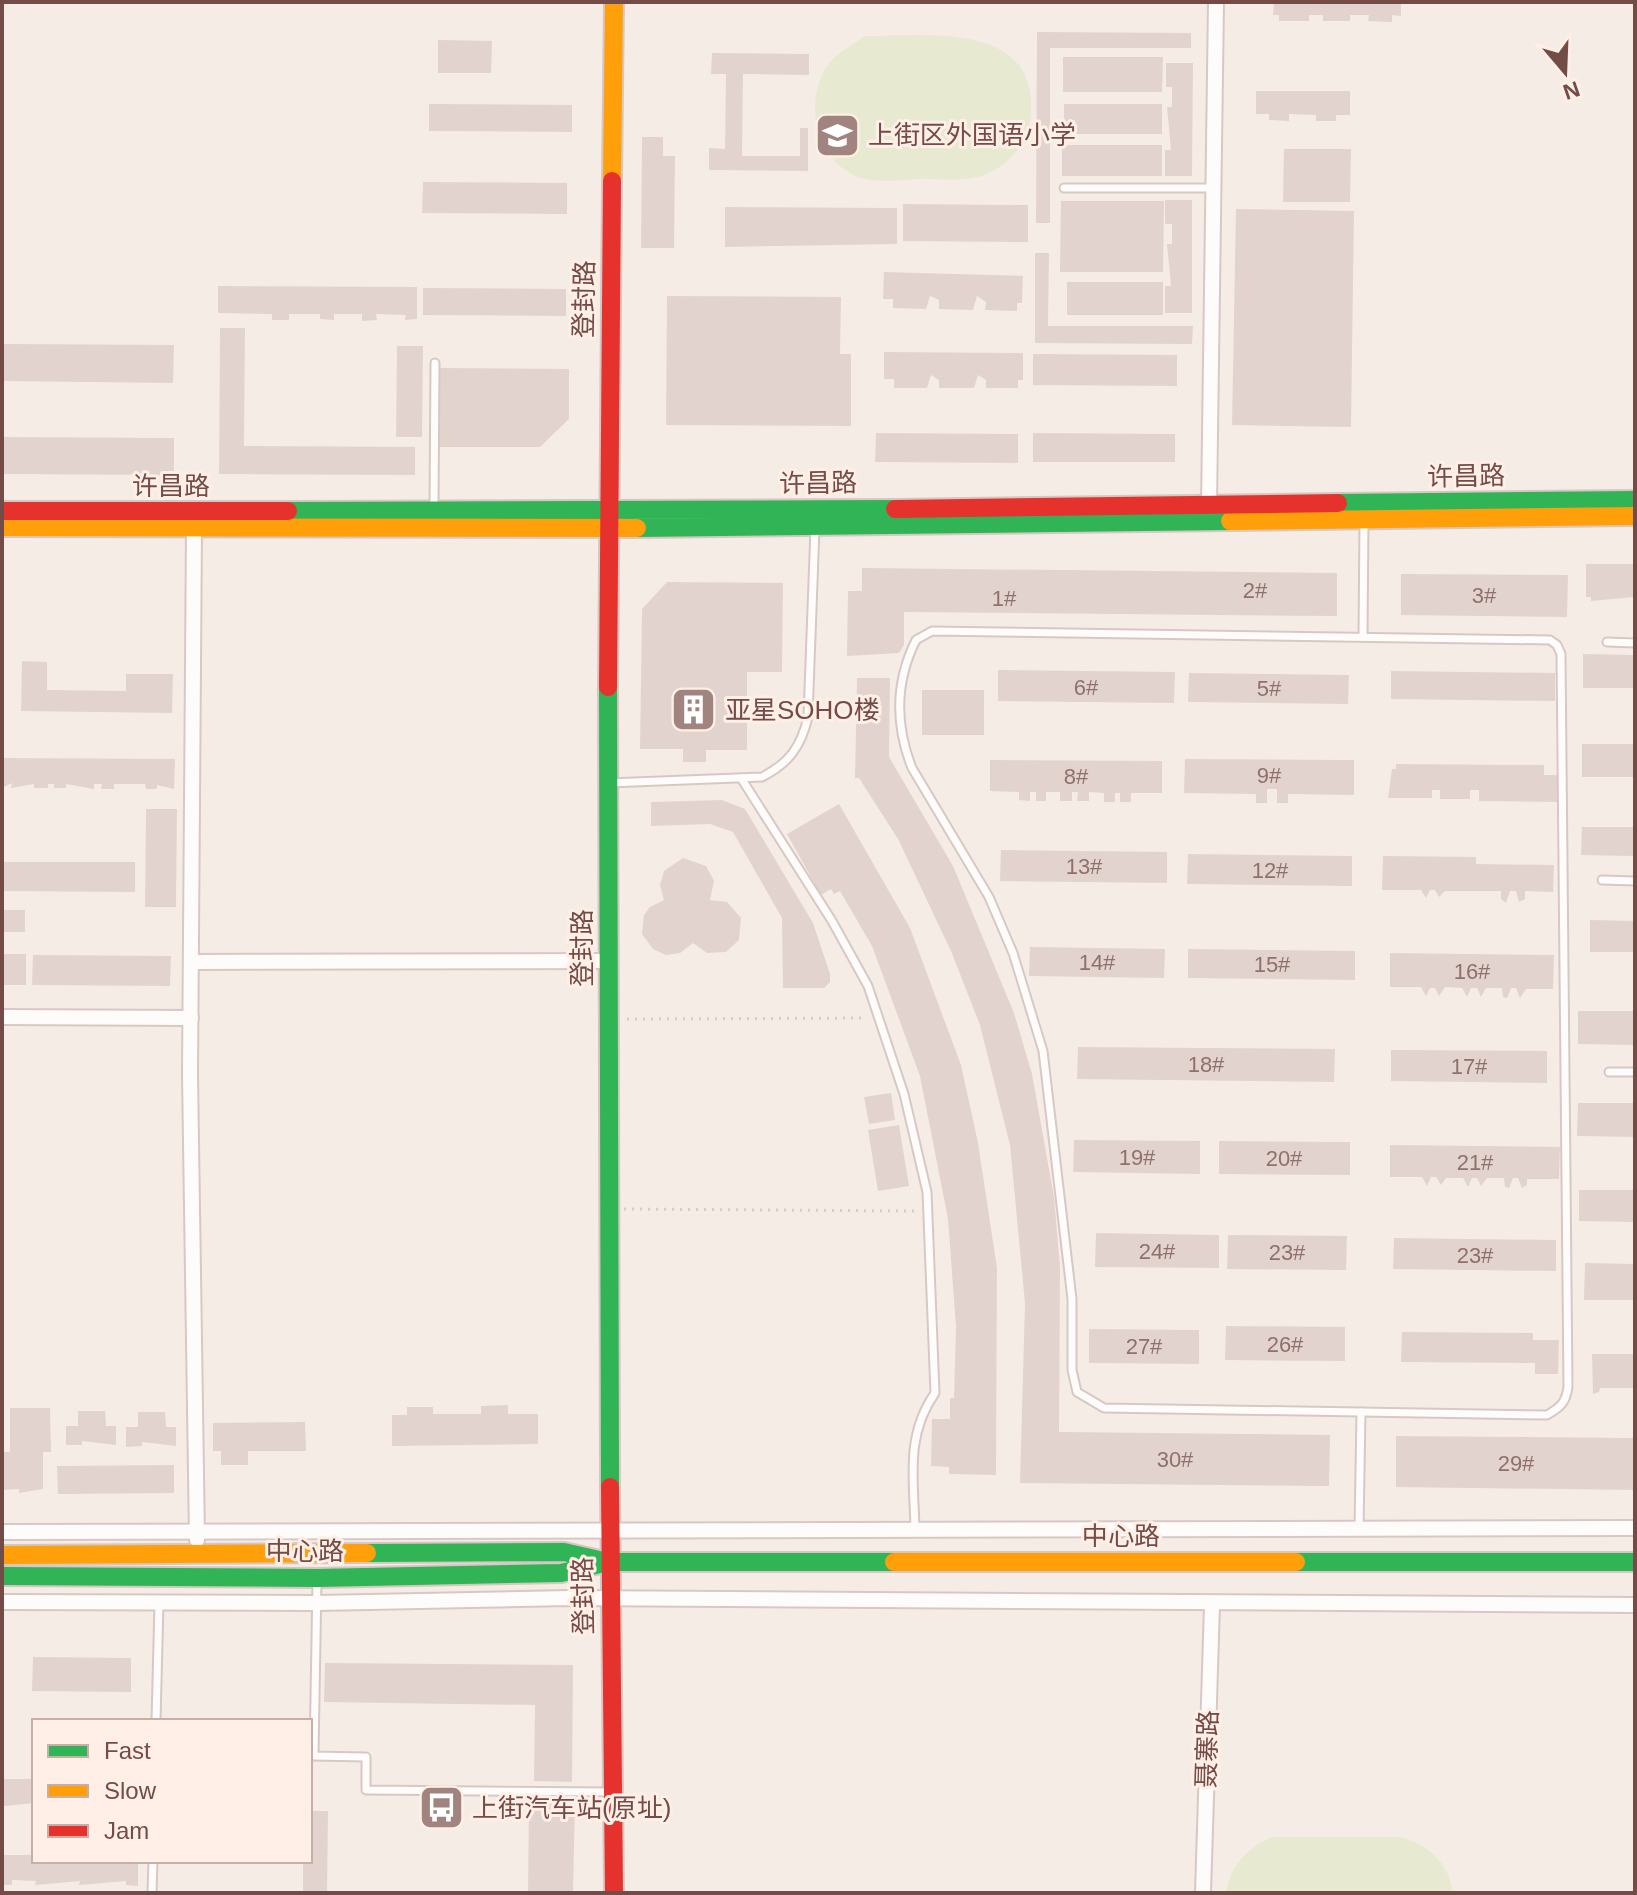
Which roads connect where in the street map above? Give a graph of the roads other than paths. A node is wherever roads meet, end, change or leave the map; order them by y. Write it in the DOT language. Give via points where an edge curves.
graph roads {
  1 [pos="614,2"];
  2 [pos="1216,2"];
  3 [pos="1064,188"];
  4 [pos="1213,188"];
  5 [pos="435,363"];
  6 [pos="1635,500"];
  7 [pos="1209,506"];
  8 [pos="2,511"];
  9 [pos="434,513"];
  10 [pos="1635,516"];
  11 [pos="608,520"];
  12 [pos="1364,520"];
  13 [pos="815,525"];
  14 [pos="2,527"];
  15 [pos="194,528"];
  16 [pos="1363,637"];
  17 [pos="1607,642"];
  18 [pos="1635,643"];
  19 [pos="741,778"];
  20 [pos="608,783"];
  21 [pos="1602,880"];
  22 [pos="1635,881"];
  23 [pos="608,961"];
  24 [pos="191,962"];
  25 [pos="2,1017"];
  26 [pos="191,1018"];
  27 [pos="1609,1072"];
  28 [pos="1635,1072"];
  29 [pos="1361,1412"];
  30 [pos="1635,1528"];
  31 [pos="1359,1529"];
  32 [pos="915,1531"];
  33 [pos="2,1532"];
  34 [pos="608,1532"];
  35 [pos="197,1533"];
  36 [pos="2,1555"];
  37 [pos="197,1556"];
  38 [pos="608,1562"];
  39 [pos="1635,1562"];
  40 [pos="2,1576"];
  41 [pos="317,1578"];
  42 [pos="608,1599"];
  43 [pos="2,1602"];
  44 [pos="159,1603"];
  45 [pos="317,1603"];
  46 [pos="1212,1605"];
  47 [pos="1635,1605"];
  48 [pos="156,1719"];
  49 [pos="615,1793"];
  50 [pos="153,1863"];
  51 [pos="152,1893"];
  52 [pos="614,1893"];
  53 [pos="1203,1893"];
  1 -- 11 [label="main road, 登封路"];
  2 -- 4 [label="street"];
  3 -- 4 [label="lane"];
  4 -- 7 [label="street"];
  5 -- 9 [label="lane"];
  6 -- 7 [label="main road, 许昌路"];
  7 -- 11 [label="main road, 许昌路"];
  8 -- 9 [label="main road, 许昌路"];
  9 -- 11 [label="main road, 许昌路"];
  10 -- 12 [label="main road, 许昌路"];
  11 -- 13 [label="main road, 许昌路"];
  11 -- 15 [label="main road, 许昌路"];
  11 -- 20 [label="main road, 登封路"];
  12 -- 13 [label="main road, 许昌路"];
  12 -- 16 [label="lane"];
  13 -- 19 [label="lane" via="803,739 782,766 762,777"];
  14 -- 15 [label="main road, 许昌路"];
  15 -- 24 [label="street"];
  16 -- 29 [label="lane" via="1550,640 1561,654 1568,1387 1566,1400 1547,1415"];
  16 -- 29 [label="lane" via="932,631 916,640 908,656 899,704 903,746 912,768 989,897 1013,953 1043,1051 1072,1299 1077,1392 1104,1408"];
  17 -- 18 [label="lane"];
  19 -- 20 [label="lane"];
  19 -- 32 [label="lane" via="849,950 879,1018 915,1135 928,1211 935,1393 922,1411 914,1443"];
  20 -- 23 [label="main road, 登封路"];
  21 -- 22 [label="lane"];
  23 -- 24 [label="street"];
  23 -- 34 [label="main road, 登封路"];
  24 -- 26 [label="street"];
  25 -- 26 [label="street"];
  26 -- 35 [label="street"];
  27 -- 28 [label="lane"];
  29 -- 31 [label="lane"];
  30 -- 31 [label="street"];
  31 -- 32 [label="street"];
  32 -- 34 [label="street"];
  33 -- 35 [label="street"];
  34 -- 35 [label="street"];
  34 -- 38 [label="main road, 登封路"];
  35 -- 37 [label="street"];
  36 -- 37 [label="main road, 中心路"];
  37 -- 38 [label="main road, 中心路" via="564,1552"];
  38 -- 39 [label="main road, 中心路"];
  38 -- 41 [label="main road, 中心路" via="561,1573"];
  38 -- 42 [label="main road, 登封路"];
  40 -- 41 [label="main road, 中心路"];
  41 -- 45 [label="lane"];
  42 -- 45 [label="street"];
  42 -- 46 [label="street"];
  42 -- 49 [label="main road, 登封路"];
  43 -- 44 [label="street"];
  44 -- 45 [label="street"];
  44 -- 48 [label="lane"];
  45 -- 49 [label="lane" via="314,1756 366,1757 366,1790"];
  46 -- 47 [label="street"];
  46 -- 53 [label="street, 聂寨路"];
  49 -- 52 [label="main road, 登封路"];
  50 -- 51 [label="lane"];
}
